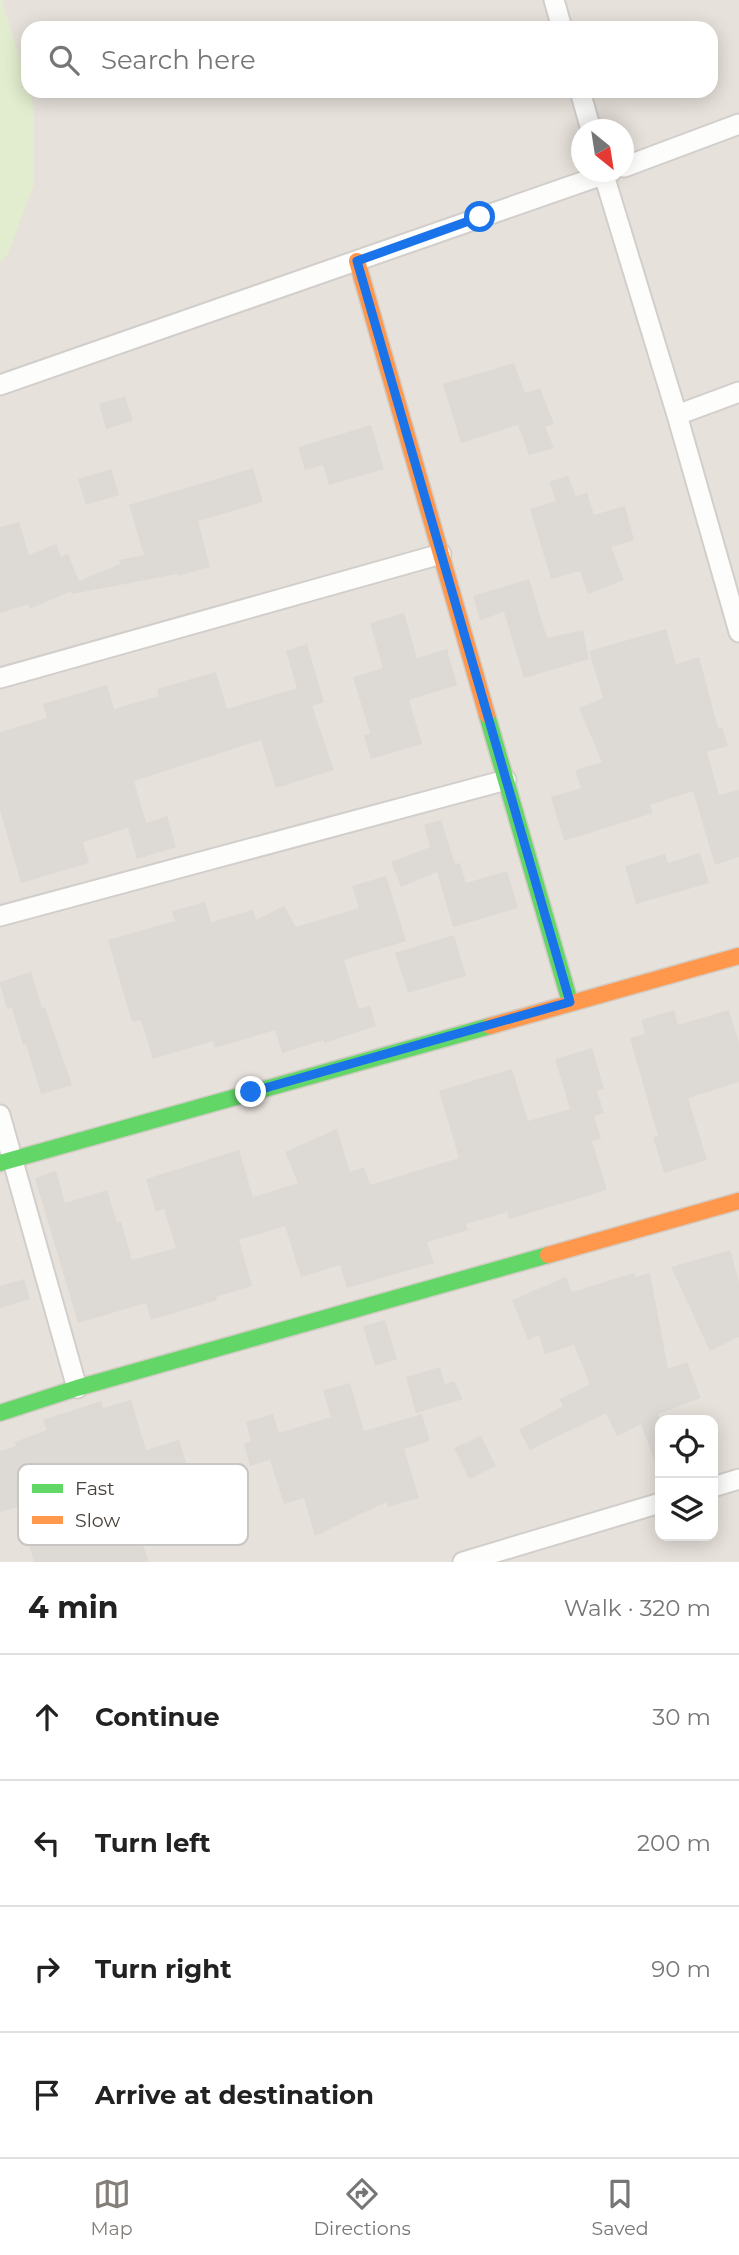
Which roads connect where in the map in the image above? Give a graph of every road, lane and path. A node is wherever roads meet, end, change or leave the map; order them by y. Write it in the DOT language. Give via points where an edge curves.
graph roads {
  1 [pos="554,0"];
  2 [pos="560,21"];
  3 [pos="582,98"];
  4 [pos="588,119"];
  5 [pos="739,124"];
  6 [pos="634,163"];
  7 [pos="578,182"];
  8 [pos="609,182"];
  9 [pos="357,261"];
  10 [pos="0,385"];
  11 [pos="739,392"];
  12 [pos="677,415"];
  13 [pos="441,554"];
  14 [pos="739,632"];
  15 [pos="0,678"];
  16 [pos="506,780"];
  17 [pos="0,916"];
  18 [pos="739,956"];
  19 [pos="570,1002"];
  20 [pos="0,1115"];
  21 [pos="6,1161"];
  22 [pos="739,1201"];
  23 [pos="77,1388"];
  24 [pos="0,1413"];
  25 [pos="739,1479"];
  26 [pos="718,1485"];
  27 [pos="655,1504"];
  28 [pos="463,1562"];
  1 -- 2 [label="street"];
  3 -- 4 [label="street"];
  5 -- 6 [label="street"];
  7 -- 9 [label="street"];
  8 -- 12 [label="street"];
  9 -- 10 [label="street"];
  9 -- 13 [label="street"];
  11 -- 12 [label="street"];
  12 -- 14 [label="street"];
  13 -- 15 [label="street"];
  13 -- 16 [label="street"];
  16 -- 17 [label="street"];
  16 -- 19 [label="street"];
  18 -- 19 [label="street"];
  19 -- 21 [label="street"];
  20 -- 21 [label="street"];
  21 -- 23 [label="street"];
  22 -- 23 [label="street"];
  23 -- 24 [label="street"];
  25 -- 26 [label="street"];
  27 -- 28 [label="street"];
}
